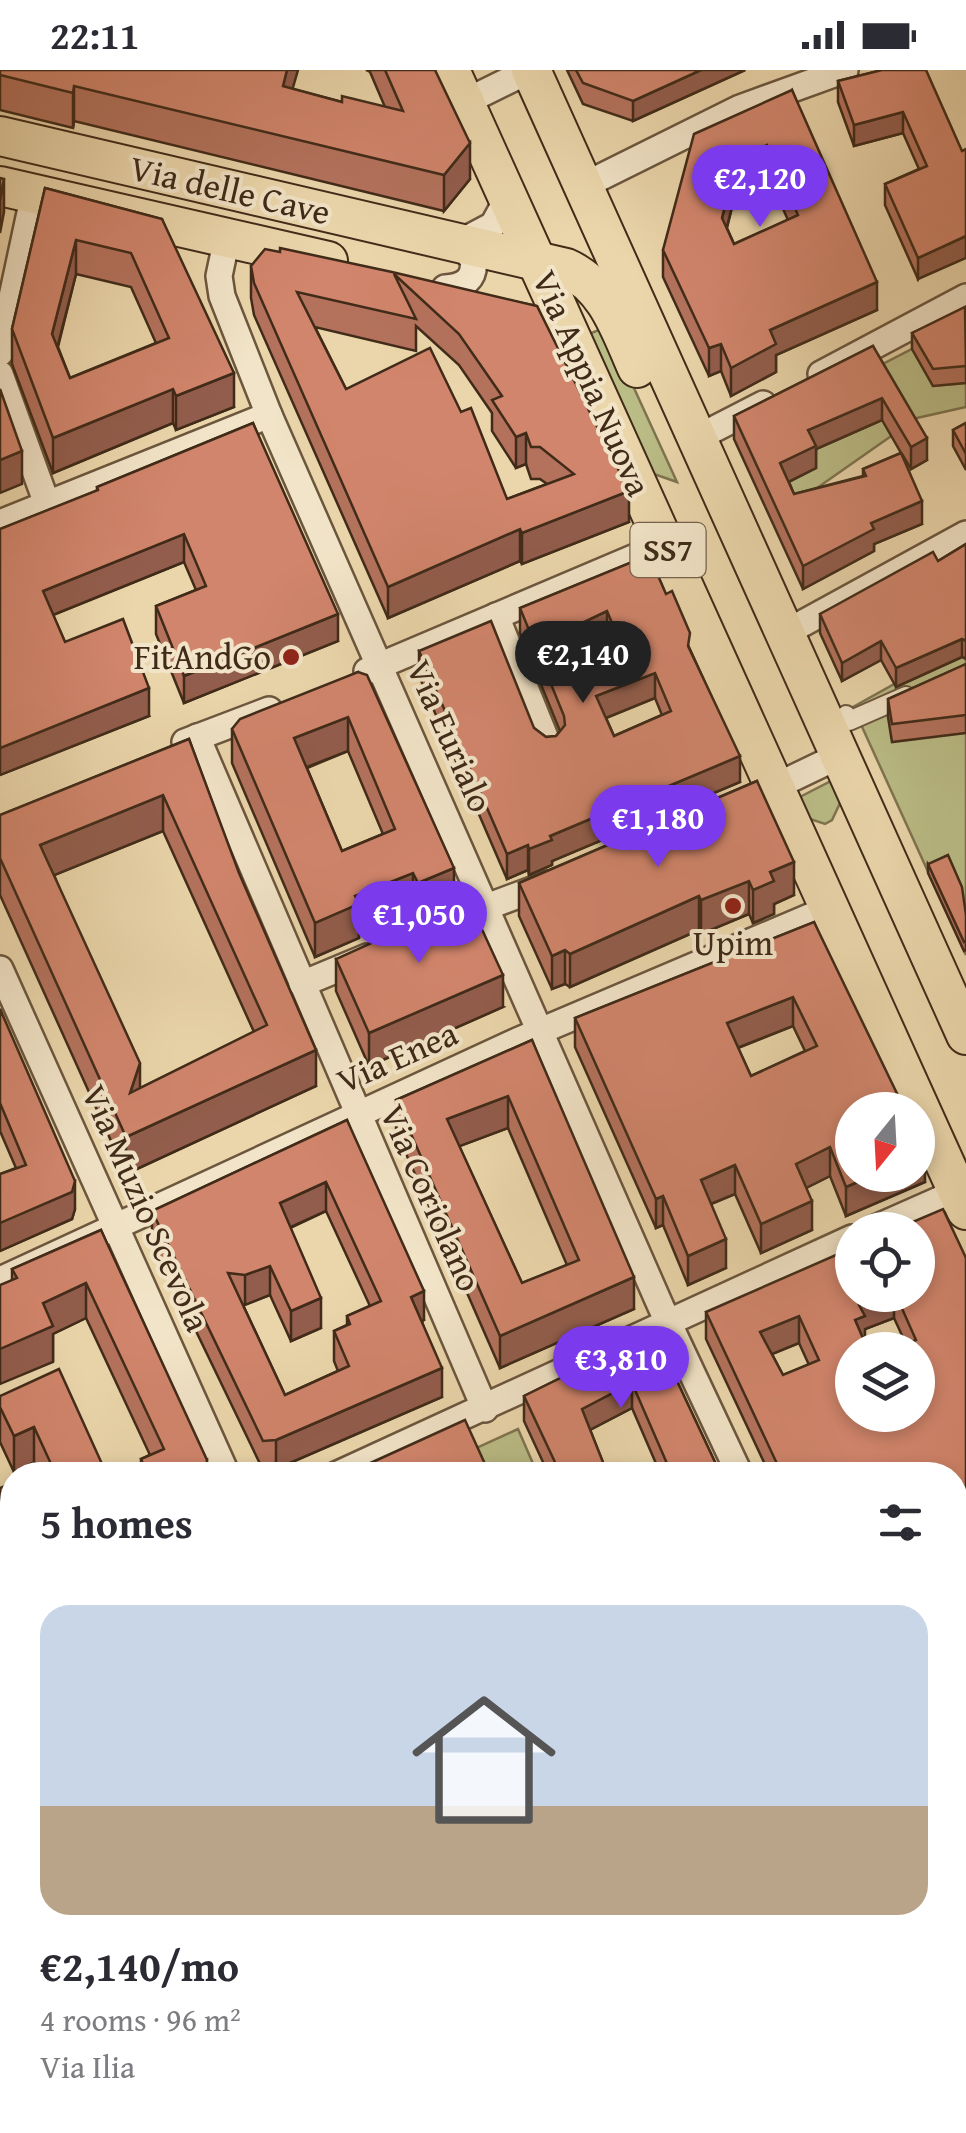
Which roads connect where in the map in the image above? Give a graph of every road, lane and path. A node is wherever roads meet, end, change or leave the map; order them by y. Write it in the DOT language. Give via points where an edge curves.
graph roads {
  1 [pos="530,70"];
  2 [pos="846,70"];
  3 [pos="457,86"];
  4 [pos="0,136"];
  5 [pos="585,185"];
  6 [pos="17,190"];
  7 [pos="508,196"];
  8 [pos="227,238"];
  9 [pos="460,243"];
  10 [pos="537,261"];
  11 [pos="354,267"];
  12 [pos="427,284"];
  13 [pos="966,297"];
  14 [pos="560,314"];
  15 [pos="0,353"];
  16 [pos="0,374"];
  17 [pos="269,415"];
  18 [pos="696,438"];
  19 [pos="722,498"];
  20 [pos="47,504"];
  21 [pos="0,523"];
  22 [pos="966,534"];
  23 [pos="666,544"];
  24 [pos="496,616"];
  25 [pos="787,632"];
  26 [pos="380,666"];
  27 [pos="343,681"];
  28 [pos="930,685"];
  29 [pos="288,702"];
  30 [pos="846,715"];
  31 [pos="197,737"];
  32 [pos="549,747"];
  33 [pos="157,754"];
  34 [pos="841,755"];
  35 [pos="774,788"];
  36 [pos="737,804"];
  37 [pos="572,874"];
  38 [pos="487,906"];
  39 [pos="828,909"];
  40 [pos="454,920"];
  41 [pos="387,948"];
  42 [pos="0,969"];
  43 [pos="302,984"];
  44 [pos="542,1030"];
  45 [pos="966,1035"];
  46 [pos="356,1114"];
  47 [pos="963,1196"];
  48 [pos="920,1212"];
  49 [pos="116,1226"];
  50 [pos="835,1246"];
  51 [pos="0,1280"];
  52 [pos="669,1324"];
  53 [pos="485,1409"];
  54 [pos="221,1462"];
  55 [pos="365,1462"];
  56 [pos="734,1462"];
  1 -- 3 [label="street, Via Appia Nuova"];
  1 -- 5 [label="main road, Via Appia Nuova / SS7"];
  2 -- 5 [label="street" via="740,108"];
  3 -- 7 [label="main road, Via Appia Nuova / SS7"];
  4 -- 9 [label="main road, Via delle Cave"];
  5 -- 18 [label="main road, Via Appia Nuova / SS7"];
  6 -- 8 [label="main road, Via delle Cave"];
  6 -- 15 [label="street"];
  7 -- 9 [label="street" via="493,226"];
  7 -- 10 [label="main road, Via Appia Nuova / SS7"];
  8 -- 11 [label="main road, Via delle Cave"];
  8 -- 17 [label="street, Via Eurialo" via="222,296"];
  9 -- 10 [label="main road, Via delle Cave"];
  9 -- 12 [label="street" via="473,259 473,272 463,284"];
  10 -- 14 [label="main road, Via Appia Nuova / SS7"];
  10 -- 19 [label="main road, Via delle Cave" via="588,280 612,315 668,436"];
  12 -- 14 [label="main road"];
  13 -- 18 [label="street"];
  14 -- 23 [label="main road, Via Appia Nuova / SS7"];
  16 -- 20 [label="street"];
  17 -- 20 [label="street"];
  17 -- 26 [label="street, Via Eurialo"];
  18 -- 19 [label="main road, Via Appia Nuova / SS7"];
  19 -- 25 [label="main road, Via Appia Nuova / SS7"];
  20 -- 21 [label="street"];
  22 -- 25 [label="street"];
  23 -- 24 [label="street"];
  23 -- 35 [label="main road, Via Appia Nuova / SS7"];
  24 -- 26 [label="street"];
  24 -- 32 [label="street"];
  25 -- 34 [label="main road, Via Appia Nuova / SS7"];
  26 -- 27 [label="street"];
  26 -- 38 [label="street, Via Eurialo"];
  28 -- 30 [label="street" via="848,721"];
  29 -- 31 [label="street"];
  31 -- 33 [label="street"];
  31 -- 43 [label="street, Via Coriolano"];
  34 -- 35 [label="street"];
  34 -- 45 [label="main road, Via Appia Nuova / SS7"];
  35 -- 36 [label="street"];
  35 -- 39 [label="main road, Via Appia Nuova / SS7"];
  37 -- 38 [label="street"];
  38 -- 40 [label="street"];
  38 -- 44 [label="street, Via Eurialo"];
  39 -- 44 [label="street, Via Enea"];
  39 -- 47 [label="main road, Via Appia Nuova / SS7"];
  41 -- 43 [label="street"];
  42 -- 49 [label="street, Via Muzio Scevola"];
  43 -- 46 [label="street, Via Coriolano"];
  44 -- 46 [label="street, Via Enea"];
  44 -- 52 [label="street, Via Eurialo"];
  46 -- 49 [label="street, Via Enea"];
  46 -- 53 [label="street, Via Coriolano"];
  47 -- 48 [label="street"];
  49 -- 51 [label="street, Via Enea"];
  49 -- 54 [label="street, Via Muzio Scevola"];
  50 -- 52 [label="street"];
  52 -- 53 [label="street"];
  52 -- 56 [label="street, Via Eurialo"];
  53 -- 55 [label="street"];
}
